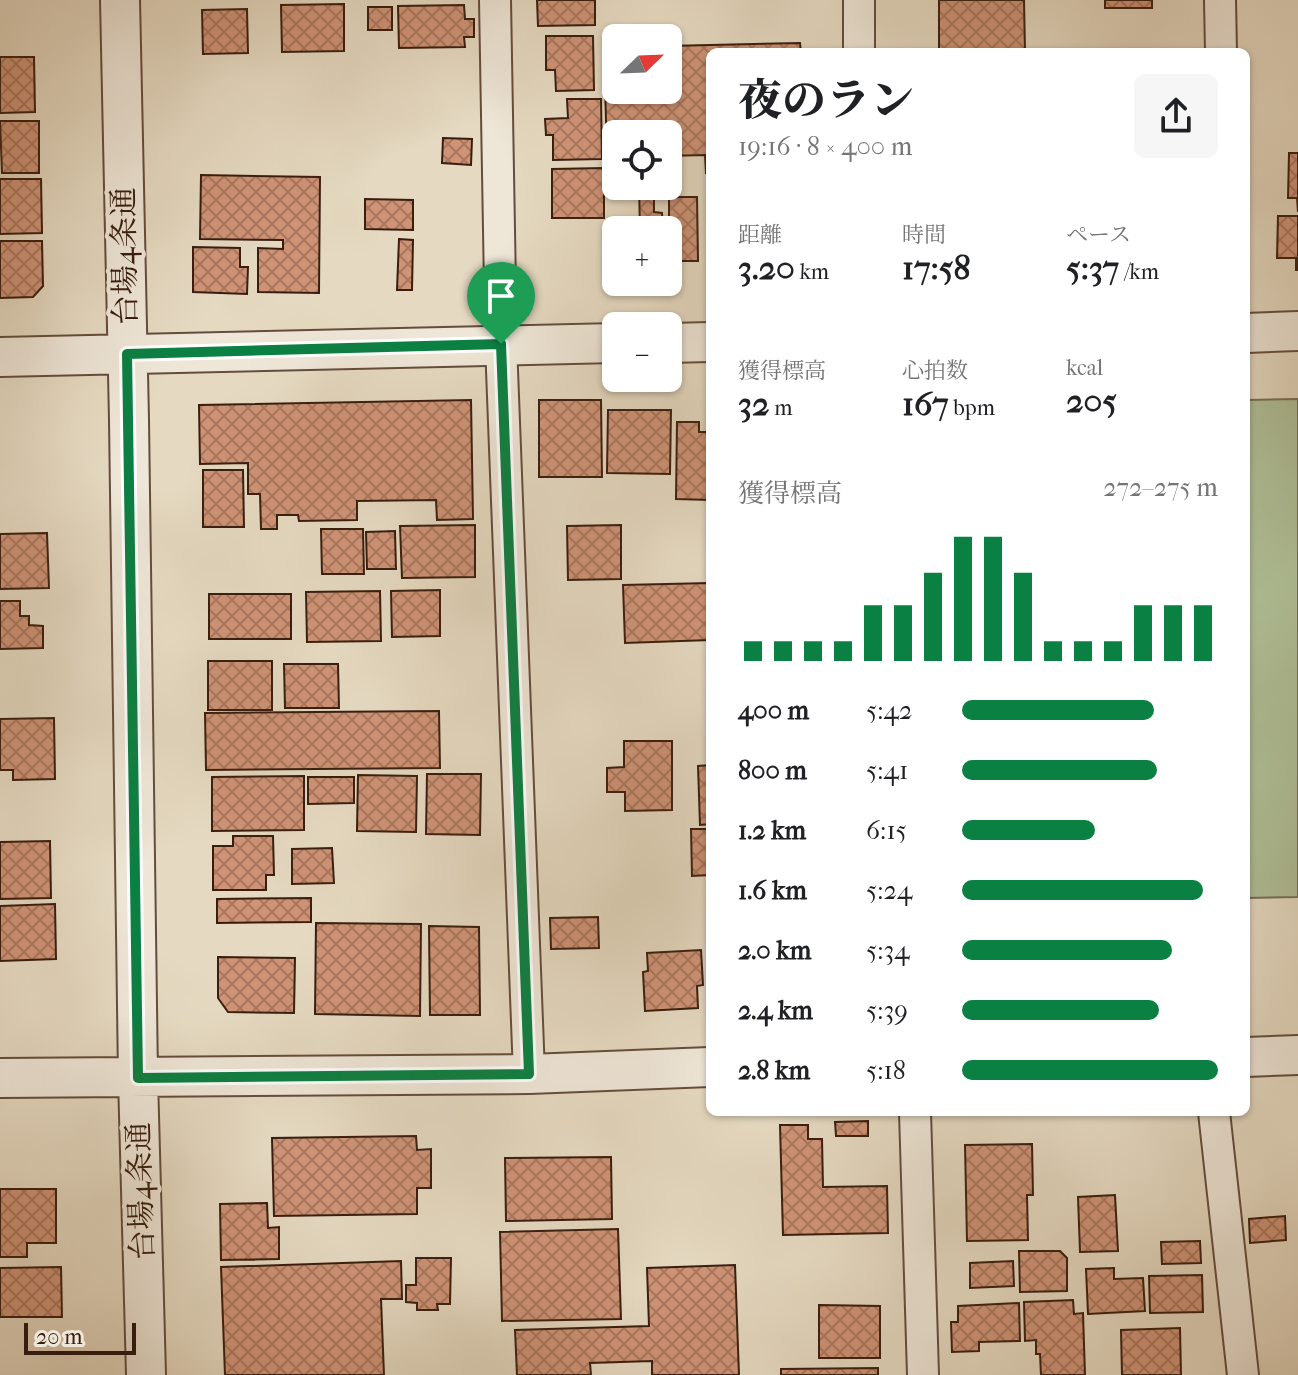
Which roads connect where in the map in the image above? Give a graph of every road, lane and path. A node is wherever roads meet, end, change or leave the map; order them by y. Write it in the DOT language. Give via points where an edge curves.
graph roads {
  1 [pos="120,0"];
  2 [pos="495,0"];
  3 [pos="859,0"];
  4 [pos="1220,0"];
  5 [pos="859,48"];
  6 [pos="1221,48"];
  7 [pos="1298,331"];
  8 [pos="1250,333"];
  9 [pos="706,342"];
  10 [pos="602,343"];
  11 [pos="682,343"];
  12 [pos="501,344"];
  13 [pos="127,354"];
  14 [pos="0,357"];
  15 [pos="1298,1055"];
  16 [pos="1250,1057"];
  17 [pos="706,1067"];
  18 [pos="529,1074"];
  19 [pos="0,1078"];
  20 [pos="138,1078"];
  21 [pos="915,1116"];
  22 [pos="1214,1116"];
  23 [pos="146,1375"];
  24 [pos="923,1375"];
  25 [pos="1243,1375"];
  1 -- 13 [label="street, 台場4条通"];
  2 -- 12 [label="street"];
  3 -- 5 [label="street"];
  4 -- 6 [label="street"];
  7 -- 8 [label="street"];
  9 -- 11 [label="street"];
  10 -- 12 [label="street"];
  12 -- 13 [label="street"];
  12 -- 18 [label="street"];
  13 -- 14 [label="street"];
  13 -- 20 [label="street, 台場4条通"];
  15 -- 16 [label="street"];
  17 -- 18 [label="street"];
  18 -- 20 [label="street"];
  19 -- 20 [label="street"];
  20 -- 23 [label="street, 台場4条通"];
  21 -- 24 [label="street"];
  22 -- 25 [label="street"];
}
